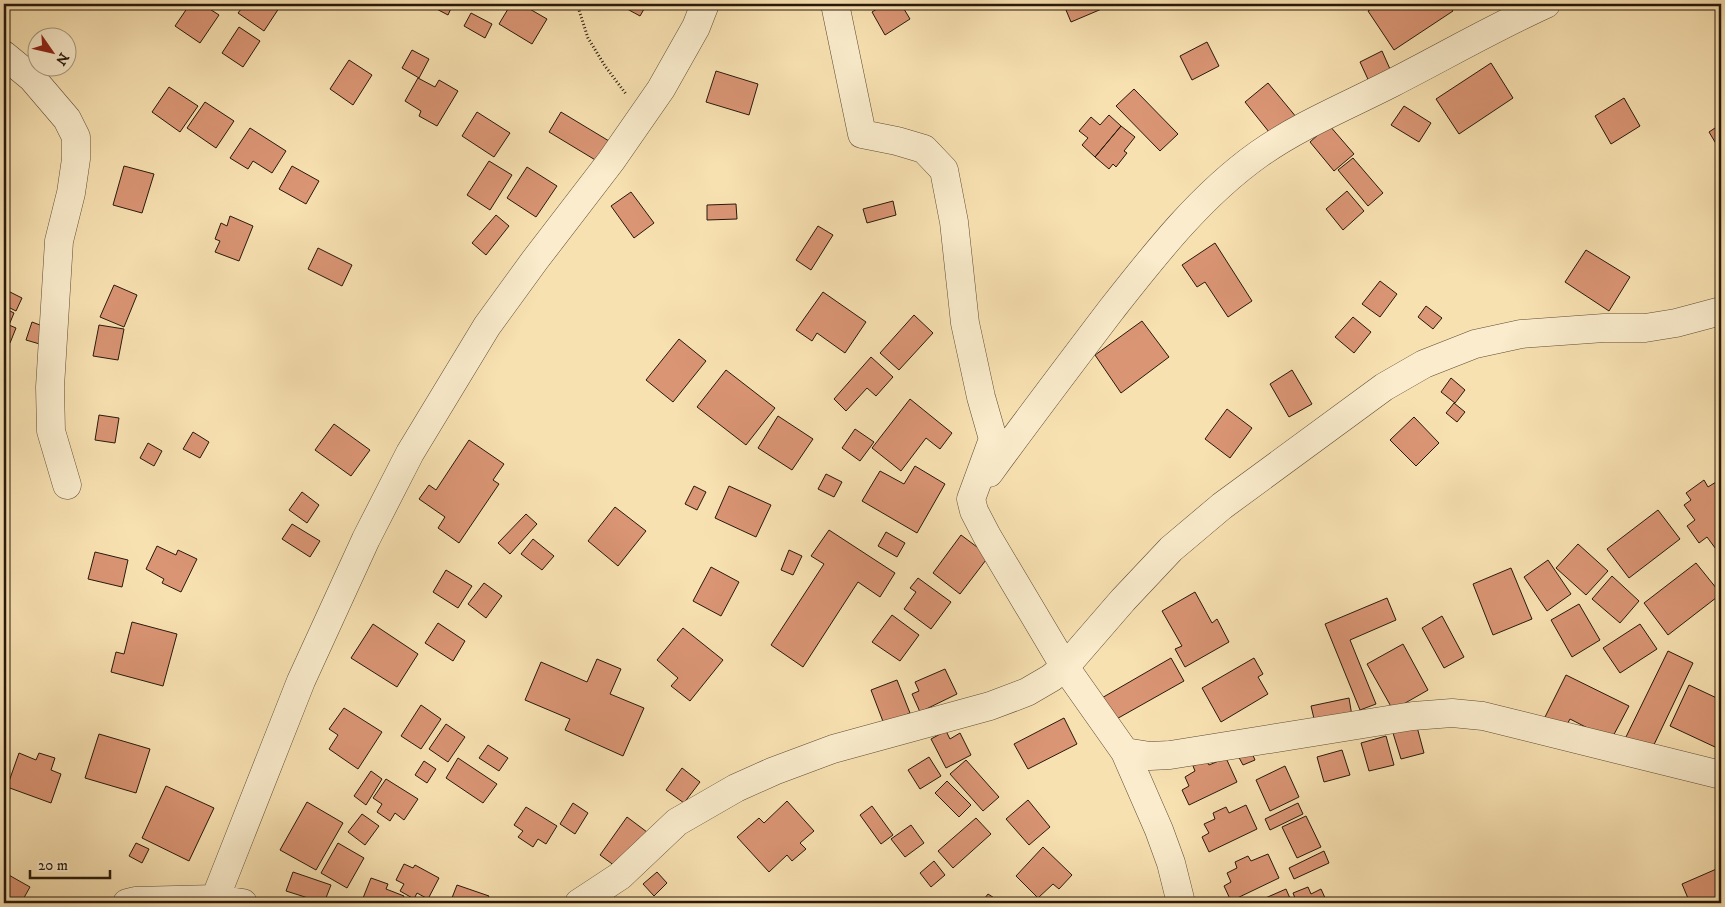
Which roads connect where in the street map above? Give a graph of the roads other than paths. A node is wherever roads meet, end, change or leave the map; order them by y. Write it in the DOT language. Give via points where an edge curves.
graph roads {
  1 [pos="706,4"];
  2 [pos="835,4"];
  3 [pos="1546,4"];
  4 [pos="4,55"];
  5 [pos="1721,311"];
  6 [pos="66,485"];
  7 [pos="971,499"];
  8 [pos="1065,667"];
  9 [pos="1126,752"];
  10 [pos="1721,774"];
  11 [pos="215,899"];
  12 [pos="127,903"];
  13 [pos="243,903"];
  14 [pos="579,903"];
  15 [pos="1181,903"];
  1 -- 11 [label="street" via="696,27 645,112 487,326 410,453 366,539 301,681"];
  2 -- 7 [label="street" via="862,134 924,149 944,170 954,222 964,323 993,439"];
  3 -- 7 [label="street" via="1294,132 1235,173 1155,254"];
  4 -- 6 [label="street" via="32,78 67,119 76,137 75,167 60,241 50,387 51,431"];
  5 -- 8 [label="street" via="1645,328 1521,334 1475,344 1424,364 1384,387 1222,506 1171,549"];
  7 -- 8 [label="street" via="986,536"];
  8 -- 9 [label="street"];
  8 -- 14 [label="street" via="1027,692 990,706 833,749 736,788 677,822 620,876"];
  9 -- 10 [label="street" via="1170,756 1452,712 1482,716"];
  9 -- 15 [label="street" via="1159,830"];
  11 -- 12 [label="street"];
  11 -- 13 [label="street"];
}
